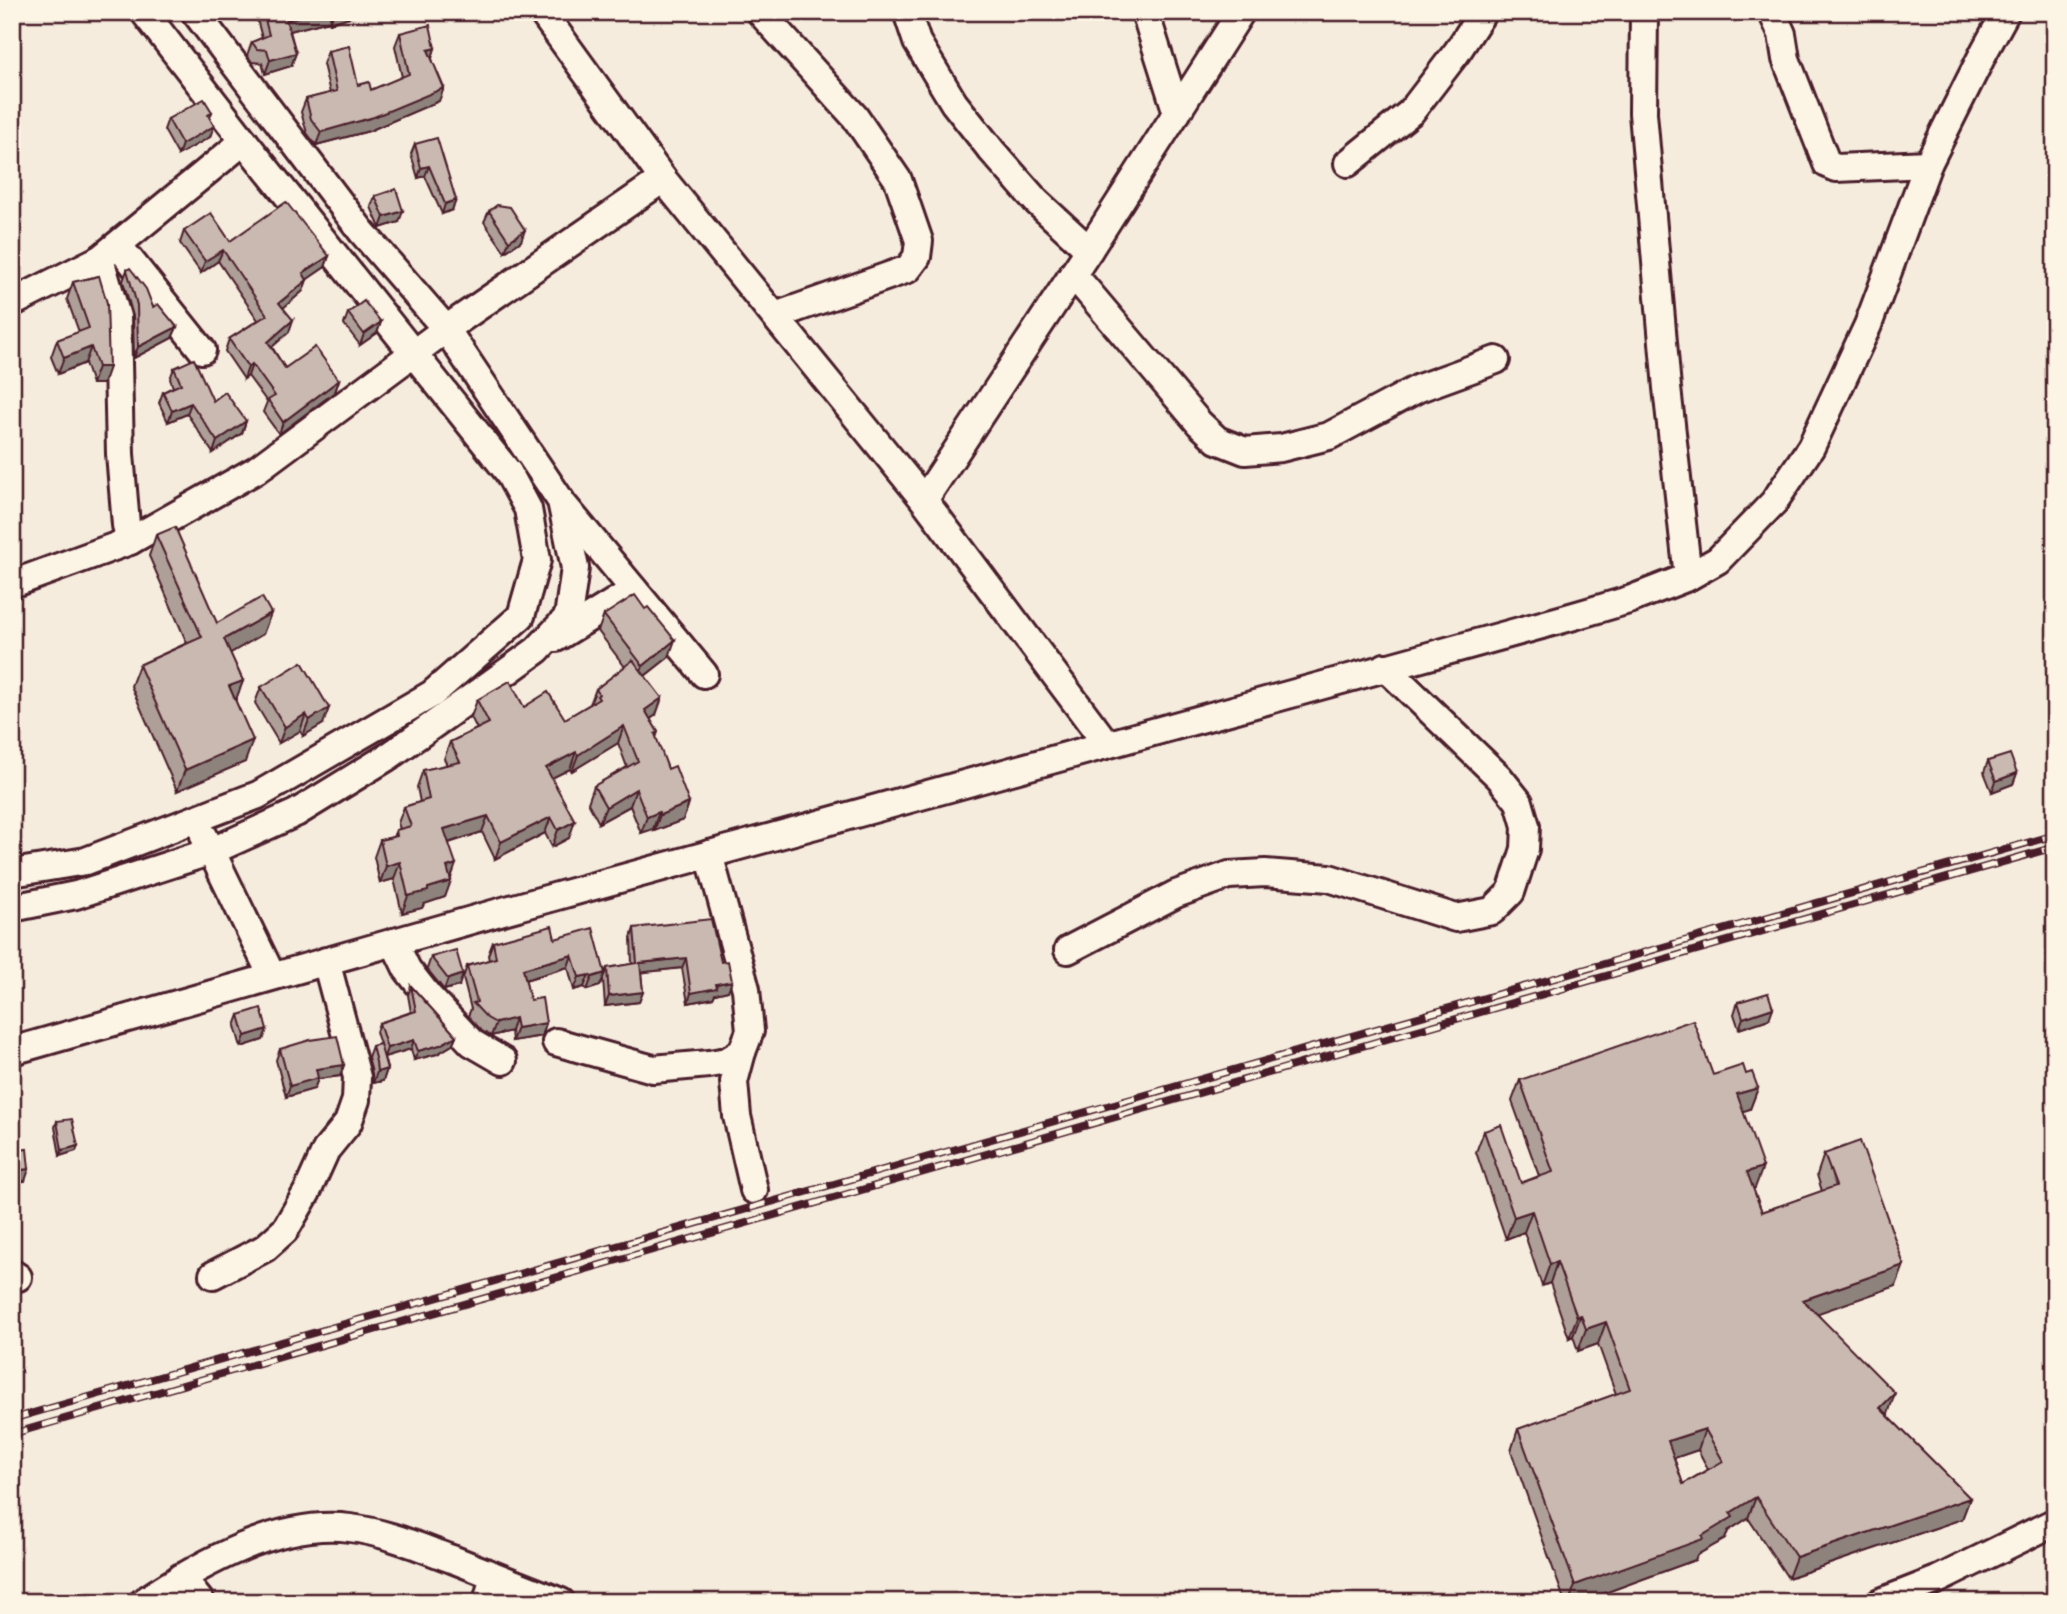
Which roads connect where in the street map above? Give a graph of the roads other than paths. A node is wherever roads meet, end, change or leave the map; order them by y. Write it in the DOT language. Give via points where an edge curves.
graph roads {
  1 [pos="144,12"];
  2 [pos="187,12"];
  3 [pos="195,12"];
  4 [pos="542,12"];
  5 [pos="760,12"];
  6 [pos="907,12"];
  7 [pos="1145,12"];
  8 [pos="1241,12"];
  9 [pos="1483,12"];
  10 [pos="1644,12"];
  11 [pos="1772,12"];
  12 [pos="2006,12"];
  13 [pos="161,34"];
  14 [pos="1177,113"];
  15 [pos="244,141"];
  16 [pos="1348,163"];
  17 [pos="1928,164"];
  18 [pos="663,179"];
  19 [pos="1089,250"];
  20 [pos="109,252"];
  21 [pos="1073,274"];
  22 [pos="12,303"];
  23 [pos="775,316"];
  24 [pos="446,329"];
  25 [pos="202,350"];
  26 [pos="414,353"];
  27 [pos="1496,360"];
  28 [pos="924,500"];
  29 [pos="561,501"];
  30 [pos="130,541"];
  31 [pos="1688,577"];
  32 [pos="12,584"];
  33 [pos="634,590"];
  34 [pos="537,650"];
  35 [pos="1385,667"];
  36 [pos="704,674"];
  37 [pos="440,704"];
  38 [pos="1106,743"];
  39 [pos="196,819"];
  40 [pos="212,851"];
  41 [pos="709,854"];
  42 [pos="12,873"];
  43 [pos="12,908"];
  44 [pos="394,942"];
  45 [pos="1068,950"];
  46 [pos="326,961"];
  47 [pos="272,976"];
  48 [pos="556,1042"];
  49 [pos="12,1051"];
  50 [pos="742,1052"];
  51 [pos="503,1061"];
  52 [pos="754,1190"];
  53 [pos="213,1275"];
  54 [pos="2055,1522"];
  55 [pos="494,1576"];
  56 [pos="181,1577"];
  57 [pos="143,1602"];
  58 [pos="201,1602"];
  59 [pos="487,1602"];
  60 [pos="561,1602"];
  61 [pos="1881,1602"];
  1 -- 13 [label="street"];
  2 -- 13 [label="street"];
  3 -- 24 [label="street" via="362,232"];
  4 -- 18 [label="street"];
  5 -- 23 [label="street" via="855,117 898,180 919,241 917,257 908,270"];
  6 -- 19 [label="street" via="917,42 954,103 1037,202"];
  7 -- 14 [label="street"];
  8 -- 14 [label="street"];
  9 -- 16 [label="street" via="1411,112"];
  10 -- 31 [label="street" via="1643,113"];
  11 -- 17 [label="street" via="1827,164 1836,168"];
  12 -- 17 [label="street"];
  13 -- 15 [label="street"];
  14 -- 19 [label="street"];
  15 -- 20 [label="street"];
  15 -- 26 [label="street"];
  17 -- 31 [label="street" via="1868,325 1811,447 1751,527 1718,560"];
  18 -- 23 [label="street"];
  18 -- 24 [label="street"];
  19 -- 21 [label="street"];
  20 -- 22 [label="street"];
  20 -- 25 [label="street"];
  20 -- 30 [label="street" via="117,317 120,454"];
  21 -- 27 [label="street" via="1199,423 1217,440 1245,451 1282,449 1329,436 1419,388"];
  21 -- 28 [label="street"];
  23 -- 28 [label="street"];
  24 -- 26 [label="street"];
  24 -- 29 [label="street"];
  26 -- 30 [label="street" via="256,470"];
  26 -- 37 [label="street" via="508,472 528,509 537,560 520,616"];
  28 -- 38 [label="street"];
  29 -- 33 [label="street"];
  29 -- 34 [label="street" via="575,568 568,617"];
  30 -- 32 [label="street"];
  31 -- 35 [label="street" via="1629,600"];
  33 -- 34 [label="street"];
  33 -- 36 [label="street"];
  34 -- 37 [label="street"];
  35 -- 38 [label="street"];
  35 -- 45 [label="street" via="1519,802 1526,826 1525,849 1511,892 1492,911 1456,918 1329,878 1229,875 1176,894"];
  37 -- 39 [label="street" via="258,795"];
  37 -- 40 [label="street" via="389,756 296,813"];
  38 -- 41 [label="street"];
  39 -- 40 [label="street"];
  39 -- 42 [label="street" via="86,861"];
  40 -- 43 [label="street" via="76,895"];
  40 -- 47 [label="street"];
  41 -- 44 [label="street"];
  41 -- 50 [label="street" via="746,989 750,1031"];
  44 -- 46 [label="street"];
  44 -- 51 [label="street" via="407,970 429,997 472,1043"];
  46 -- 47 [label="street"];
  46 -- 53 [label="street" via="357,1077 348,1123 326,1150 285,1230 265,1248"];
  47 -- 49 [label="street"];
  48 -- 50 [label="street" via="653,1069 727,1061"];
  50 -- 52 [label="street" via="734,1082"];
  54 -- 61 [label="street"];
  55 -- 56 [label="street" via="403,1540 349,1528 311,1528 253,1543"];
  55 -- 59 [label="street"];
  55 -- 60 [label="street"];
  56 -- 57 [label="street"];
  56 -- 58 [label="street"];
}
